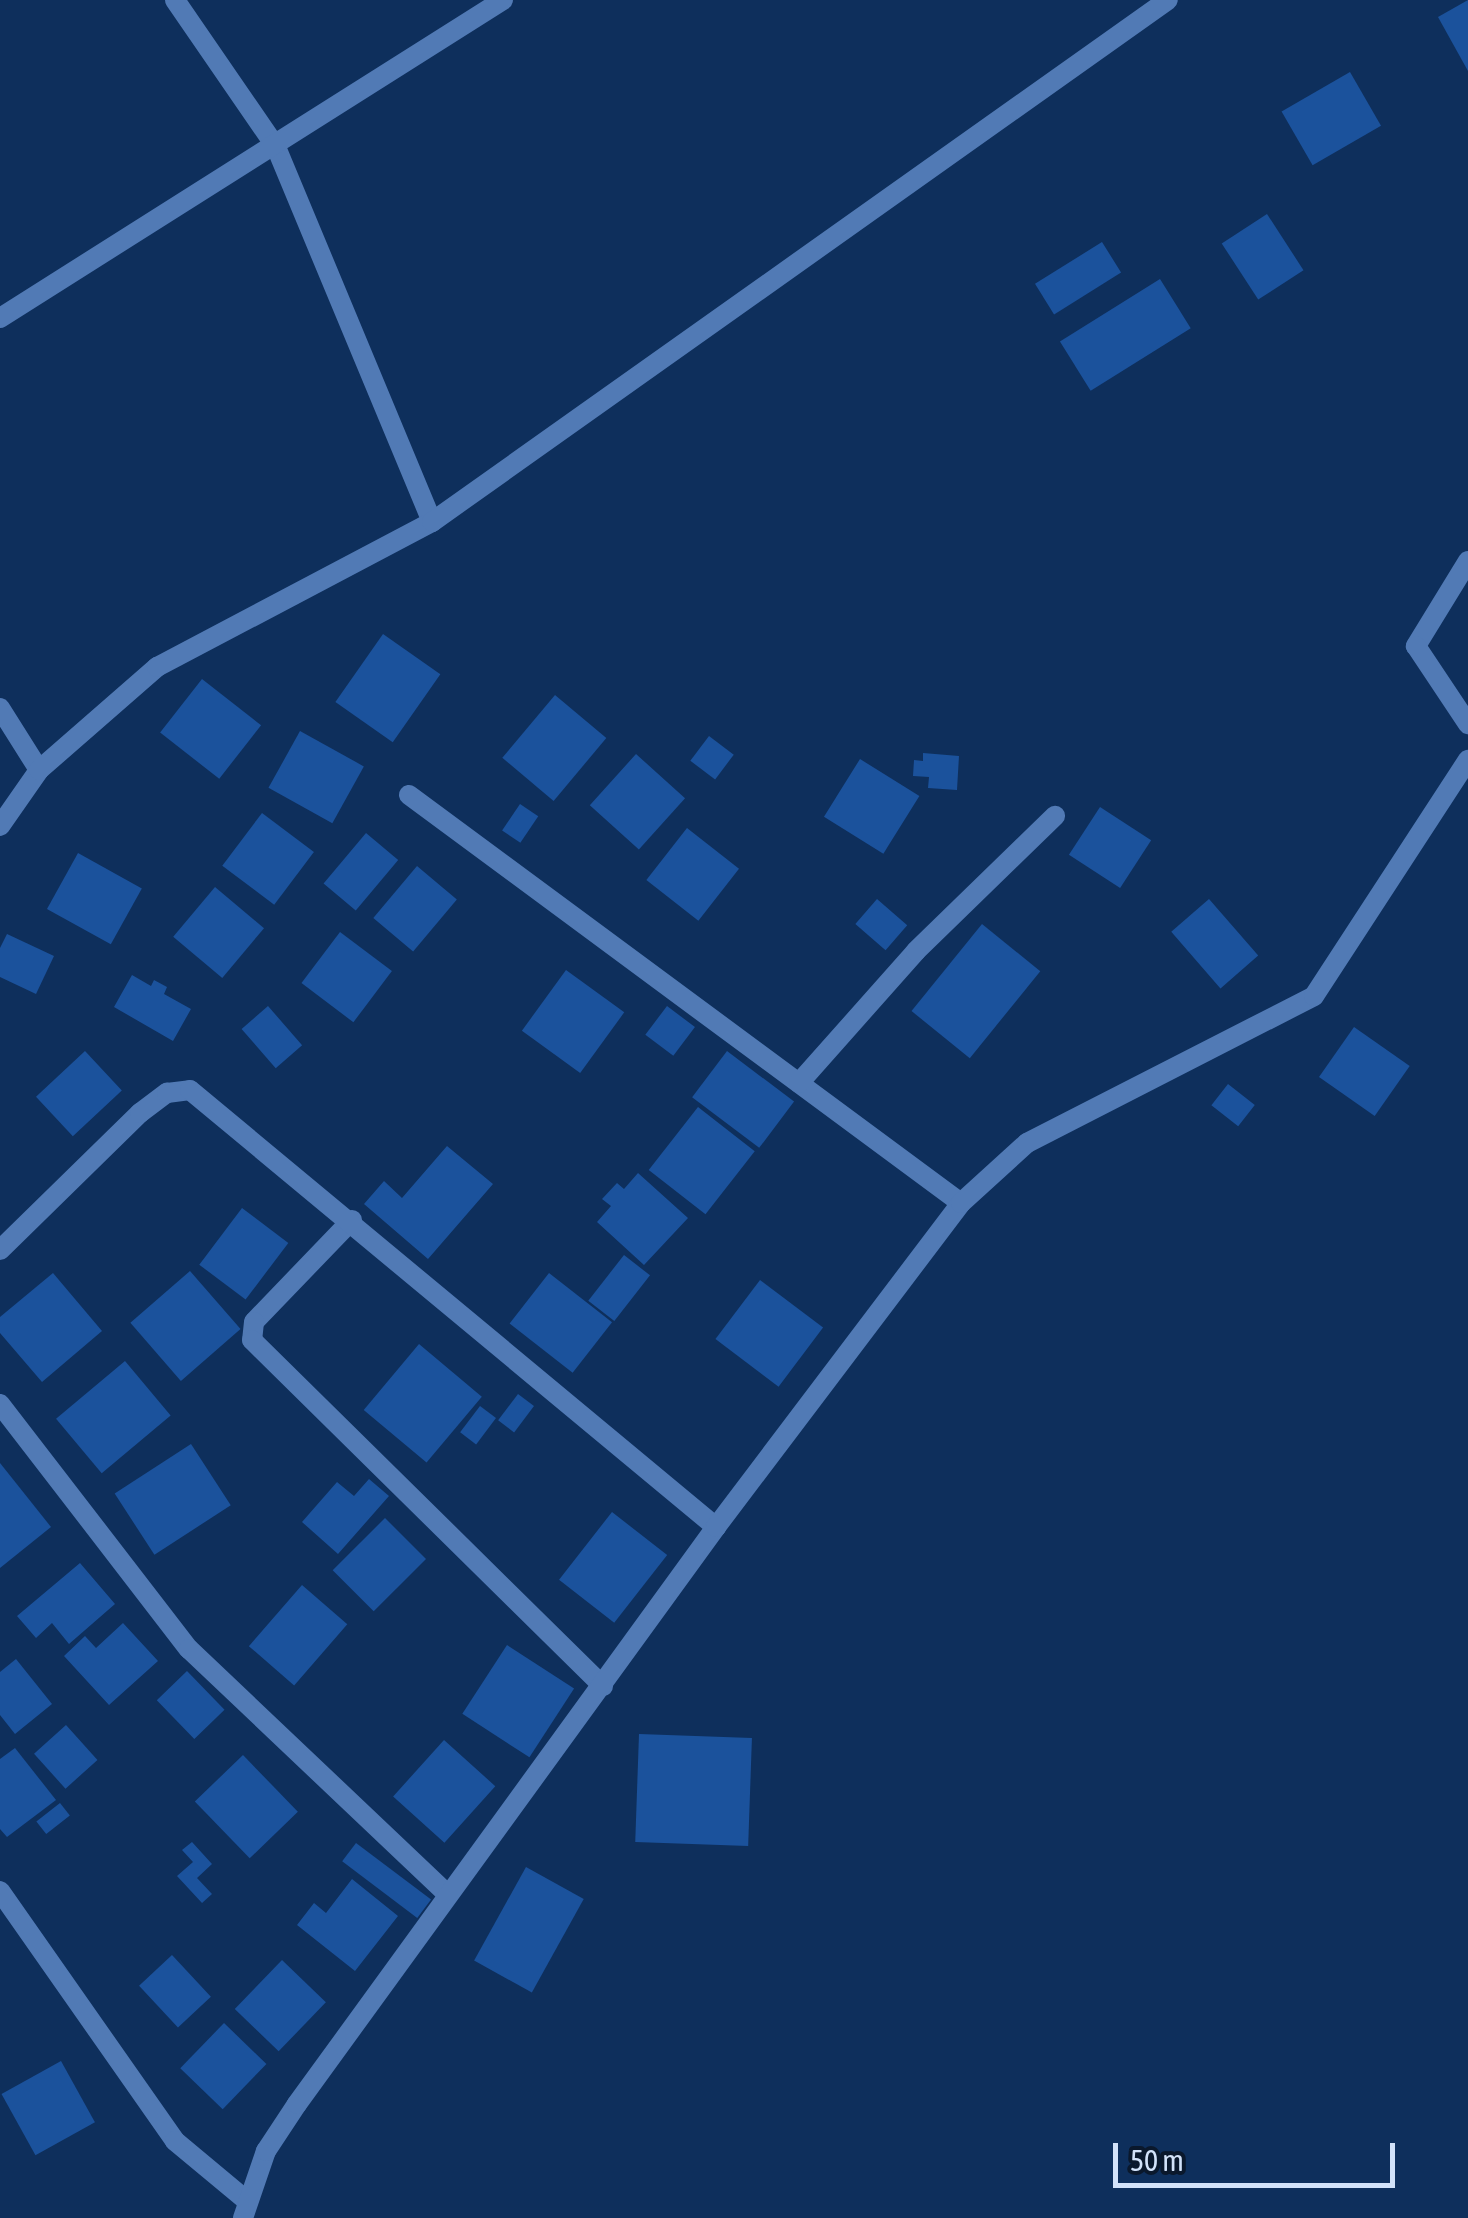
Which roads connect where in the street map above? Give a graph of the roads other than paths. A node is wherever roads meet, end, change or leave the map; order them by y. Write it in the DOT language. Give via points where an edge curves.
graph roads {
  1 [pos="175,0"];
  2 [pos="503,0"];
  3 [pos="1168,0"];
  4 [pos="276,147"];
  5 [pos="0,318"];
  6 [pos="432,522"];
  7 [pos="1468,561"];
  8 [pos="0,708"];
  9 [pos="1468,724"];
  10 [pos="1468,760"];
  11 [pos="39,770"];
  12 [pos="409,795"];
  13 [pos="1055,816"];
  14 [pos="0,826"];
  15 [pos="799,1083"];
  16 [pos="962,1203"];
  17 [pos="352,1220"];
  18 [pos="0,1250"];
  19 [pos="0,1404"];
  20 [pos="716,1527"];
  21 [pos="603,1686"];
  22 [pos="0,1891"];
  23 [pos="447,1894"];
  24 [pos="245,2210"];
  1 -- 4 [label="street"];
  2 -- 4 [label="street"];
  3 -- 6 [label="street"];
  4 -- 5 [label="street"];
  4 -- 6 [label="street"];
  6 -- 11 [label="street" via="158,667"];
  7 -- 9 [label="street" via="1416,646"];
  8 -- 11 [label="street"];
  10 -- 16 [label="street" via="1314,996 1027,1143"];
  11 -- 14 [label="street"];
  12 -- 15 [label="street"];
  13 -- 15 [label="street" via="916,952"];
  15 -- 16 [label="street"];
  16 -- 20 [label="street"];
  17 -- 18 [label="street" via="190,1090 167,1093 140,1113"];
  17 -- 20 [label="street"];
  17 -- 21 [label="street" via="254,1322 252,1340"];
  19 -- 23 [label="street" via="189,1649"];
  20 -- 21 [label="street"];
  21 -- 23 [label="street"];
  22 -- 24 [label="street" via="175,2141"];
  23 -- 24 [label="street" via="266,2151"];
}
